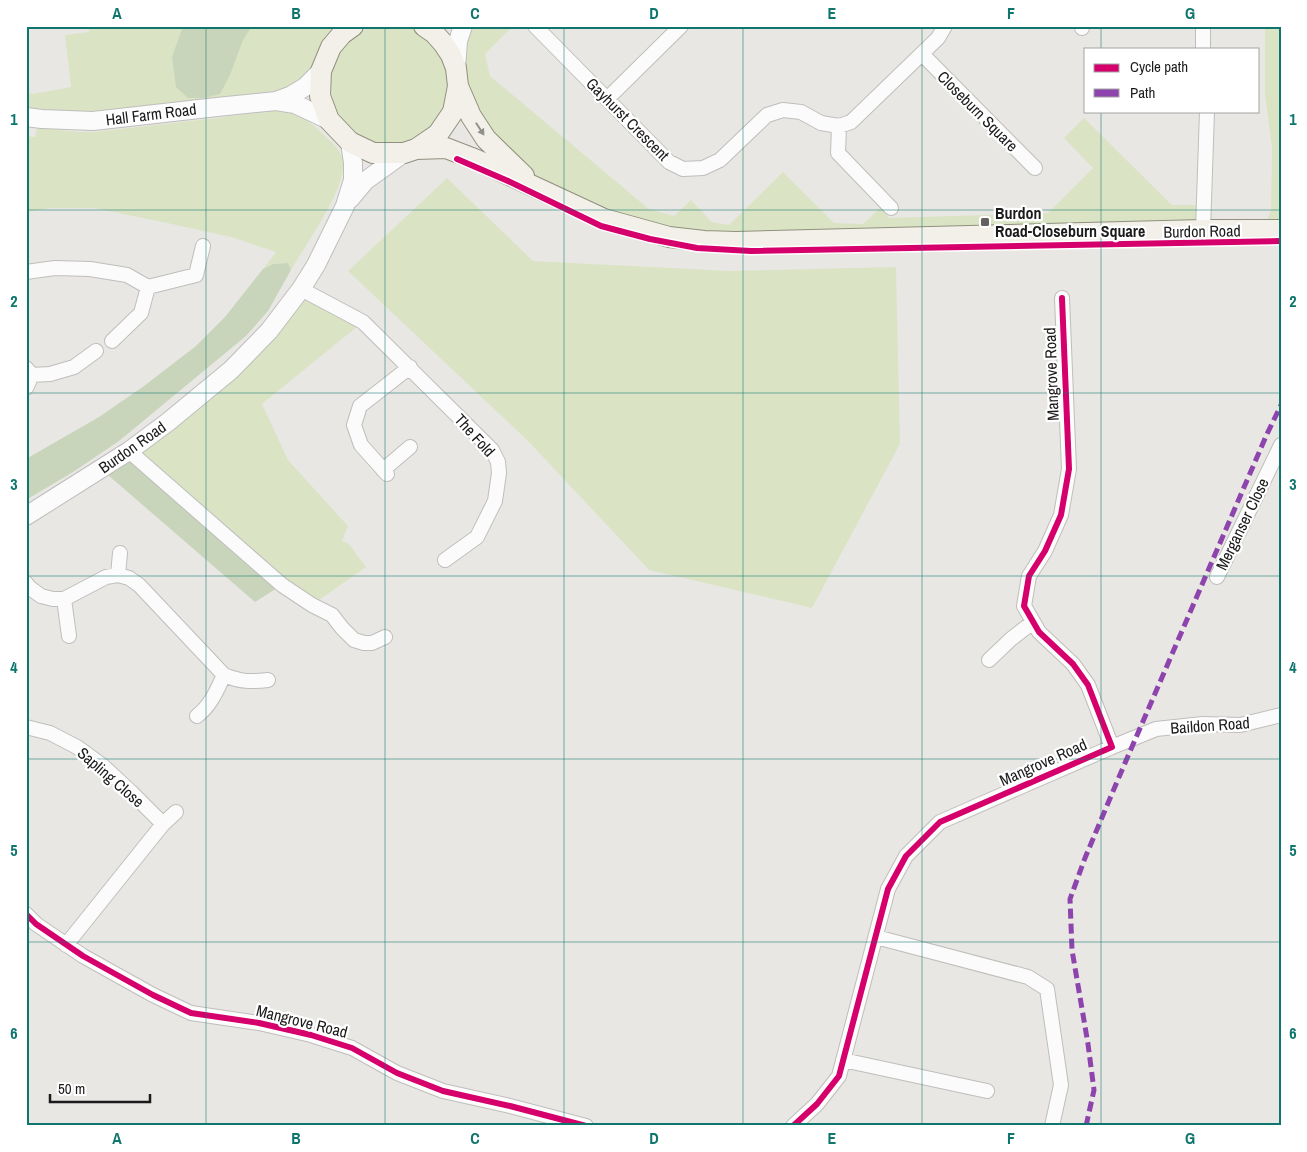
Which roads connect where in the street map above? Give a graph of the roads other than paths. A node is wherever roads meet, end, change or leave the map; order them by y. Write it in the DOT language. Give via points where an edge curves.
graph roads {
  1 [pos="334,26"];
  2 [pos="353,26"];
  3 [pos="424,26"];
  4 [pos="464,26"];
  5 [pos="534,26"];
  6 [pos="681,26"];
  7 [pos="945,26"];
  8 [pos="1203,26"];
  9 [pos="331,47"];
  10 [pos="1203,48"];
  11 [pos="922,54"];
  12 [pos="321,70"];
  13 [pos="457,77"];
  14 [pos="607,99"];
  15 [pos="276,101"];
  16 [pos="1207,112"];
  17 [pos="26,116"];
  18 [pos="329,120"];
  19 [pos="839,126"];
  20 [pos="350,142"];
  21 [pos="410,151"];
  22 [pos="1035,168"];
  23 [pos="534,186"];
  24 [pos="345,206"];
  25 [pos="890,208"];
  26 [pos="1203,230"];
  27 [pos="1281,230"];
  28 [pos="203,246"];
  29 [pos="26,272"];
  30 [pos="148,287"];
  31 [pos="301,289"];
  32 [pos="1062,298"];
  33 [pos="112,340"];
  34 [pos="96,351"];
  35 [pos="410,367"];
  36 [pos="29,372"];
  37 [pos="26,388"];
  38 [pos="1281,445"];
  39 [pos="410,447"];
  40 [pos="129,451"];
  41 [pos="26,516"];
  42 [pos="120,553"];
  43 [pos="445,560"];
  44 [pos="118,575"];
  45 [pos="1217,577"];
  46 [pos="26,583"];
  47 [pos="64,599"];
  48 [pos="1033,622"];
  49 [pos="69,636"];
  50 [pos="385,637"];
  51 [pos="989,660"];
  52 [pos="224,675"];
  53 [pos="268,680"];
  54 [pos="1281,715"];
  55 [pos="198,716"];
  56 [pos="26,727"];
  57 [pos="1112,747"];
  58 [pos="176,812"];
  59 [pos="163,824"];
  60 [pos="26,914"];
  61 [pos="876,937"];
  62 [pos="66,945"];
  63 [pos="843,1060"];
  64 [pos="987,1091"];
  65 [pos="586,1126"];
  66 [pos="793,1126"];
  67 [pos="1052,1126"];
  1 -- 9 [label="main road"];
  2 -- 9 [label="main road, Burdon Road"];
  3 -- 13 [label="main road, Burdon Road" via="434,33 451,55"];
  4 -- 13 [label="street" via="458,41"];
  5 -- 14 [label="street, Gayhurst Crescent"];
  6 -- 14 [label="street"];
  7 -- 11 [label="street"];
  8 -- 10 [label="street"];
  9 -- 12 [label="main road, Burdon Road"];
  11 -- 19 [label="street" via="851,122"];
  11 -- 22 [label="street, Closeburn Square"];
  12 -- 15 [label="street, Hall Farm Road" via="305,87"];
  12 -- 18 [label="main road, Burdon Road" via="320,96"];
  13 -- 21 [label="main road" via="453,112 438,134"];
  13 -- 23 [label="main road, Burdon Road, one-way" via="471,116 486,139"];
  14 -- 19 [label="street, Gayhurst Crescent" via="669,162 683,169 703,168 720,160 767,115 783,110 800,112 821,123"];
  15 -- 17 [label="street, Hall Farm Road" via="93,121"];
  15 -- 18 [label="street, Hall Farm Road" via="295,104"];
  16 -- 26 [label="street"];
  18 -- 20 [label="main road, Burdon Road"];
  19 -- 25 [label="street" via="838,153"];
  20 -- 21 [label="main road, Burdon Road" via="373,153"];
  20 -- 24 [label="street" via="353,180"];
  21 -- 23 [label="main road, Burdon Road" via="446,148"];
  21 -- 24 [label="street" via="365,182"];
  23 -- 26 [label="main road, Burdon Road" via="604,219 669,237 704,241"];
  24 -- 31 [label="street, Burdon Road"];
  26 -- 27 [label="main road, Burdon Road"];
  28 -- 30 [label="street" via="196,275"];
  29 -- 30 [label="street" via="55,268 90,269 127,275"];
  30 -- 33 [label="street" via="141,313"];
  31 -- 35 [label="street, The Fold" via="363,322"];
  31 -- 40 [label="street, Burdon Road" via="269,331 231,370"];
  32 -- 48 [label="street, Mangrove Road" via="1069,469 1061,515 1045,551 1029,576 1024,606"];
  34 -- 36 [label="street" via="74,367 50,374"];
  35 -- 39 [label="street" via="360,406 354,425 361,445 385,472"];
  35 -- 43 [label="street, The Fold" via="492,450 498,462 495,501 477,537"];
  36 -- 37 [label="street"];
  38 -- 45 [label="street, Merganser Close"];
  40 -- 41 [label="street, Burdon Road"];
  40 -- 50 [label="street" via="282,585 332,615 354,640 372,643"];
  42 -- 44 [label="street"];
  44 -- 47 [label="street" via="106,577"];
  44 -- 52 [label="street" via="139,585"];
  46 -- 47 [label="street" via="41,596"];
  47 -- 49 [label="street"];
  48 -- 51 [label="street"];
  48 -- 57 [label="street, Mangrove Road" via="1039,632 1073,664 1088,685"];
  52 -- 53 [label="street" via="251,682"];
  52 -- 55 [label="street" via="213,699"];
  54 -- 57 [label="street, Baildon Road" via="1240,726 1203,724 1156,729"];
  56 -- 59 [label="street, Sapling Close" via="50,732 77,747 130,791"];
  57 -- 61 [label="street, Mangrove Road" via="940,822 906,856 888,889"];
  58 -- 59 [label="street"];
  59 -- 62 [label="street"];
  60 -- 62 [label="street, Mangrove Road"];
  61 -- 63 [label="street, Mangrove Road"];
  61 -- 67 [label="street" via="1028,978 1047,989 1061,1085"];
  62 -- 65 [label="street, Mangrove Road" via="191,1013 311,1035 352,1048 397,1073 443,1091"];
  63 -- 64 [label="street"];
  63 -- 66 [label="street, Mangrove Road" via="839,1076 818,1104"];
}
